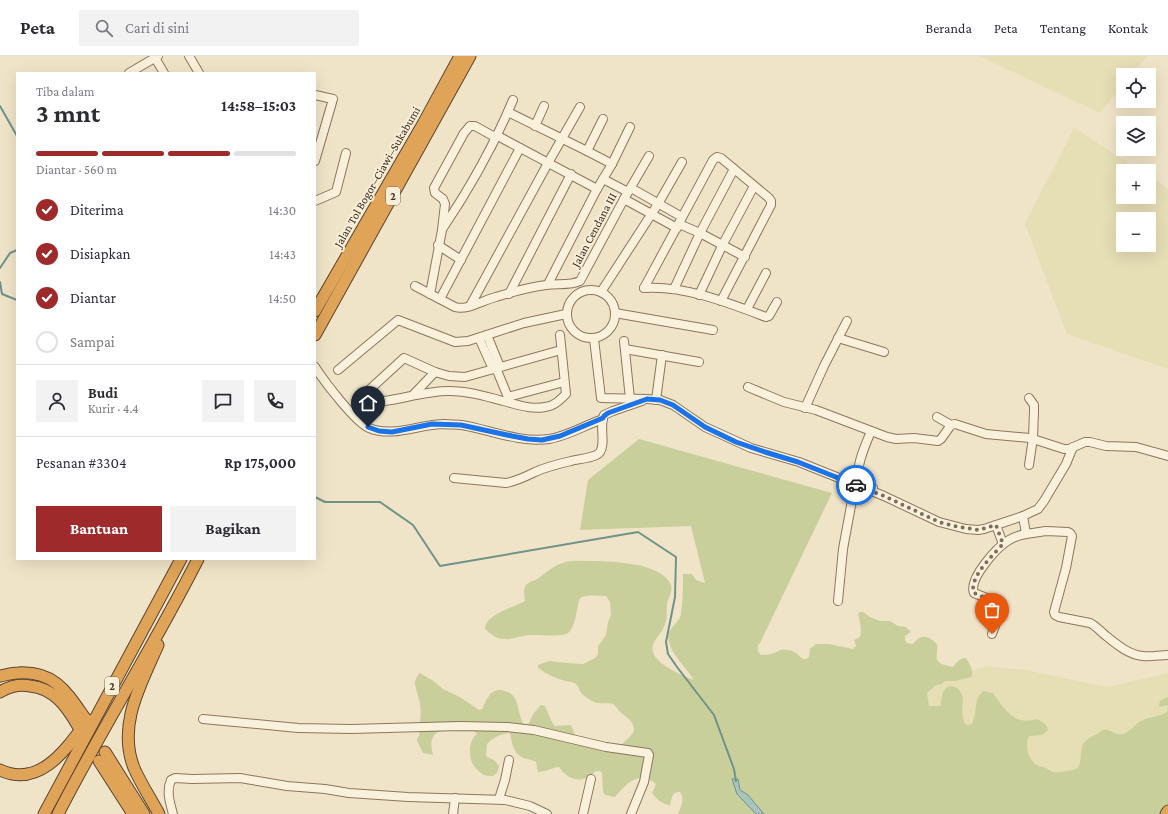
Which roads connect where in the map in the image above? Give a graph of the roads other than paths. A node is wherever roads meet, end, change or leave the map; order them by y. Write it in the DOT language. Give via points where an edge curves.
graph roads {
  1 [pos="189,56"];
  2 [pos="460,56"];
  3 [pos="470,56"];
  4 [pos="157,57"];
  5 [pos="131,72"];
  6 [pos="164,72"];
  7 [pos="198,72"];
  8 [pos="316,95"];
  9 [pos="513,100"];
  10 [pos="544,106"];
  11 [pos="580,107"];
  12 [pos="508,112"];
  13 [pos="603,119"];
  14 [pos="535,126"];
  15 [pos="630,127"];
  16 [pos="496,136"];
  17 [pos="562,139"];
  18 [pos="520,148"];
  19 [pos="587,151"];
  20 [pos="346,153"];
  21 [pos="649,156"];
  22 [pos="316,158"];
  23 [pos="682,162"];
  24 [pos="548,163"];
  25 [pos="612,164"];
  26 [pos="734,169"];
  27 [pos="570,174"];
  28 [pos="603,179"];
  29 [pos="754,186"];
  30 [pos="597,188"];
  31 [pos="628,193"];
  32 [pos="316,201"];
  33 [pos="444,201"];
  34 [pos="658,204"];
  35 [pos="457,207"];
  36 [pos="651,214"];
  37 [pos="679,223"];
  38 [pos="442,230"];
  39 [pos="700,233"];
  40 [pos="723,244"];
  41 [pos="438,245"];
  42 [pos="745,257"];
  43 [pos="461,260"];
  44 [pos="766,273"];
  45 [pos="548,284"];
  46 [pos="415,286"];
  47 [pos="674,288"];
  48 [pos="601,292"];
  49 [pos="430,294"];
  50 [pos="509,294"];
  51 [pos="699,295"];
  52 [pos="440,299"];
  53 [pos="721,302"];
  54 [pos="777,302"];
  55 [pos="470,306"];
  56 [pos="316,309"];
  57 [pos="747,310"];
  58 [pos="615,313"];
  59 [pos="566,314"];
  60 [pos="847,321"];
  61 [pos="713,330"];
  62 [pos="316,333"];
  63 [pos="560,335"];
  64 [pos="483,336"];
  65 [pos="594,338"];
  66 [pos="838,338"];
  67 [pos="561,350"];
  68 [pos="884,352"];
  69 [pos="662,355"];
  70 [pos="698,362"];
  71 [pos="316,368"];
  72 [pos="496,368"];
  73 [pos="338,370"];
  74 [pos="435,372"];
  75 [pos="564,382"];
  76 [pos="748,387"];
  77 [pos="413,396"];
  78 [pos="1029,398"];
  79 [pos="630,399"];
  80 [pos="652,399"];
  81 [pos="510,400"];
  82 [pos="805,408"];
  83 [pos="937,417"];
  84 [pos="603,418"];
  85 [pos="951,425"];
  86 [pos="871,431"];
  87 [pos="1033,438"];
  88 [pos="1073,447"];
  89 [pos="1168,456"];
  90 [pos="1029,465"];
  91 [pos="454,478"];
  92 [pos="855,484"];
  93 [pos="884,496"];
  94 [pos="1023,516"];
  95 [pos="996,525"];
  96 [pos="1026,534"];
  97 [pos="1003,544"];
  98 [pos="180,560"];
  99 [pos="197,560"];
  100 [pos="181,592"];
  101 [pos="838,601"];
  102 [pos="992,634"];
  103 [pos="1168,655"];
  104 [pos="0,676"];
  105 [pos="112,688"];
  106 [pos="0,692"];
  107 [pos="203,719"];
  108 [pos="509,760"];
  109 [pos="0,770"];
  110 [pos="591,779"];
  111 [pos="455,798"];
  112 [pos="499,799"];
  113 [pos="1168,811"];
  114 [pos="44,814"];
  115 [pos="58,814"];
  116 [pos="133,814"];
  117 [pos="144,814"];
  118 [pos="159,814"];
  119 [pos="173,814"];
  120 [pos="453,814"];
  121 [pos="546,814"];
  122 [pos="583,814"];
  123 [pos="631,814"];
  124 [pos="1166,814"];
  1 -- 7 [label="street"];
  2 -- 56 [label="highway, Jalan Tol Bogor–Ciawi–Sukabumi / 2"];
  3 -- 62 [label="highway, Jalan Tol Bogor–Ciawi–Sukabumi / 2"];
  4 -- 5 [label="street"];
  4 -- 6 [label="street"];
  8 -- 22 [label="street" via="333,99"];
  9 -- 12 [label="street"];
  10 -- 14 [label="street"];
  11 -- 17 [label="street"];
  12 -- 14 [label="street"];
  12 -- 16 [label="street"];
  13 -- 19 [label="street"];
  14 -- 17 [label="street"];
  15 -- 25 [label="street"];
  16 -- 18 [label="street"];
  16 -- 33 [label="street" via="475,126 470,126 466,130 434,188 435,193"];
  16 -- 35 [label="street"];
  17 -- 19 [label="street"];
  17 -- 24 [label="street"];
  18 -- 24 [label="street"];
  18 -- 43 [label="street"];
  19 -- 25 [label="street"];
  20 -- 32 [label="street" via="336,192"];
  21 -- 31 [label="street, Jalan Cendana III"];
  23 -- 34 [label="street"];
  24 -- 27 [label="street"];
  24 -- 55 [label="street"];
  25 -- 28 [label="street"];
  26 -- 29 [label="street"];
  26 -- 37 [label="street" via="721,158 715,158"];
  26 -- 39 [label="street"];
  27 -- 30 [label="street"];
  27 -- 50 [label="street"];
  28 -- 30 [label="street"];
  28 -- 31 [label="street"];
  29 -- 40 [label="street"];
  29 -- 42 [label="street" via="769,198 772,205"];
  30 -- 45 [label="street"];
  31 -- 34 [label="street"];
  31 -- 36 [label="street"];
  31 -- 45 [label="street, Jalan Cendana III" via="582,279 577,282"];
  33 -- 35 [label="street"];
  33 -- 38 [label="street"];
  34 -- 36 [label="street"];
  34 -- 37 [label="street"];
  35 -- 38 [label="street"];
  36 -- 37 [label="street"];
  36 -- 48 [label="street"];
  37 -- 39 [label="street"];
  37 -- 47 [label="street" via="644,288"];
  38 -- 41 [label="street"];
  39 -- 40 [label="street"];
  39 -- 47 [label="street"];
  40 -- 42 [label="street"];
  40 -- 51 [label="street"];
  41 -- 43 [label="street"];
  41 -- 49 [label="street"];
  42 -- 53 [label="street"];
  43 -- 52 [label="street"];
  44 -- 57 [label="street"];
  45 -- 50 [label="street"];
  46 -- 49 [label="street"];
  47 -- 51 [label="street"];
  48 -- 58 [label="street" via="608,297"];
  48 -- 59 [label="street" via="591,290 574,297 568,305"];
  49 -- 52 [label="street"];
  50 -- 55 [label="street"];
  51 -- 53 [label="street"];
  52 -- 55 [label="street" via="458,308"];
  53 -- 57 [label="street"];
  54 -- 57 [label="street" via="768,317"];
  58 -- 61 [label="street"];
  58 -- 65 [label="street" via="614,322 609,330"];
  59 -- 64 [label="street" via="524,323"];
  59 -- 65 [label="street" via="571,330 585,338"];
  60 -- 66 [label="street"];
  63 -- 67 [label="street"];
  64 -- 72 [label="street"];
  64 -- 73 [label="street" via="455,342 398,320"];
  65 -- 79 [label="street" via="601,398"];
  66 -- 68 [label="street"];
  66 -- 82 [label="street"];
  67 -- 72 [label="street"];
  67 -- 75 [label="street"];
  69 -- 70 [label="street"];
  69 -- 79 [label="street" via="625,345"];
  69 -- 80 [label="street"];
  71 -- 84 [label="street" via="358,420 379,431 392,432 432,424 461,425 542,440 560,436"];
  72 -- 74 [label="street" via="465,376 449,376"];
  72 -- 81 [label="street"];
  74 -- 77 [label="street"];
  74 -- 77 [label="street" via="404,358 368,391 385,401"];
  75 -- 81 [label="street"];
  75 -- 81 [label="street" via="566,394 556,404 545,408 531,407"];
  76 -- 82 [label="street"];
  77 -- 81 [label="street" via="448,391"];
  78 -- 87 [label="street" via="1034,408"];
  79 -- 80 [label="street"];
  80 -- 84 [label="street" via="608,413"];
  80 -- 92 [label="street" via="673,405 705,427 736,442"];
  82 -- 86 [label="street"];
  83 -- 85 [label="street"];
  84 -- 91 [label="street" via="599,454 546,468 513,482"];
  85 -- 86 [label="street" via="942,439 936,441 896,439"];
  85 -- 87 [label="street" via="986,434"];
  86 -- 93 [label="street" via="859,467 859,475"];
  87 -- 88 [label="street" via="1064,449"];
  87 -- 90 [label="street"];
  88 -- 89 [label="street" via="1093,442 1106,446 1139,447"];
  88 -- 94 [label="street" via="1044,501 1038,509"];
  92 -- 93 [label="street"];
  92 -- 101 [label="street" via="843,549"];
  93 -- 95 [label="street" via="939,522 954,526 978,530"];
  94 -- 95 [label="street"];
  94 -- 96 [label="street"];
  95 -- 97 [label="street"];
  96 -- 97 [label="street"];
  96 -- 103 [label="street" via="1046,531 1068,532 1072,536 1055,615 1094,625 1134,655"];
  97 -- 102 [label="street" via="982,568 973,586 974,593 1002,603"];
  98 -- 105 [label="highway, 2"];
  99 -- 100 [label="highway, 2"];
  100 -- 115 [label="highway, 2"];
  100 -- 118 [label="highway" via="137,695 128,735 133,763"];
  104 -- 106 [label="highway" via="18,673 38,674 53,680 67,692 81,722 51,692 38,686 19,684"];
  105 -- 109 [label="highway" via="69,746 42,769 24,775 7,774"];
  105 -- 114 [label="highway, 2"];
  107 -- 123 [label="street" via="298,728 507,727 644,752 649,755 646,778"];
  108 -- 112 [label="street"];
  110 -- 122 [label="street"];
  111 -- 112 [label="street"];
  111 -- 119 [label="street" via="349,793 240,778 174,778 168,787"];
  111 -- 120 [label="street"];
  112 -- 121 [label="street" via="509,800"];
  113 -- 124 [label="highway"];
  116 -- 117 [label="highway" via="102,757"];
}
